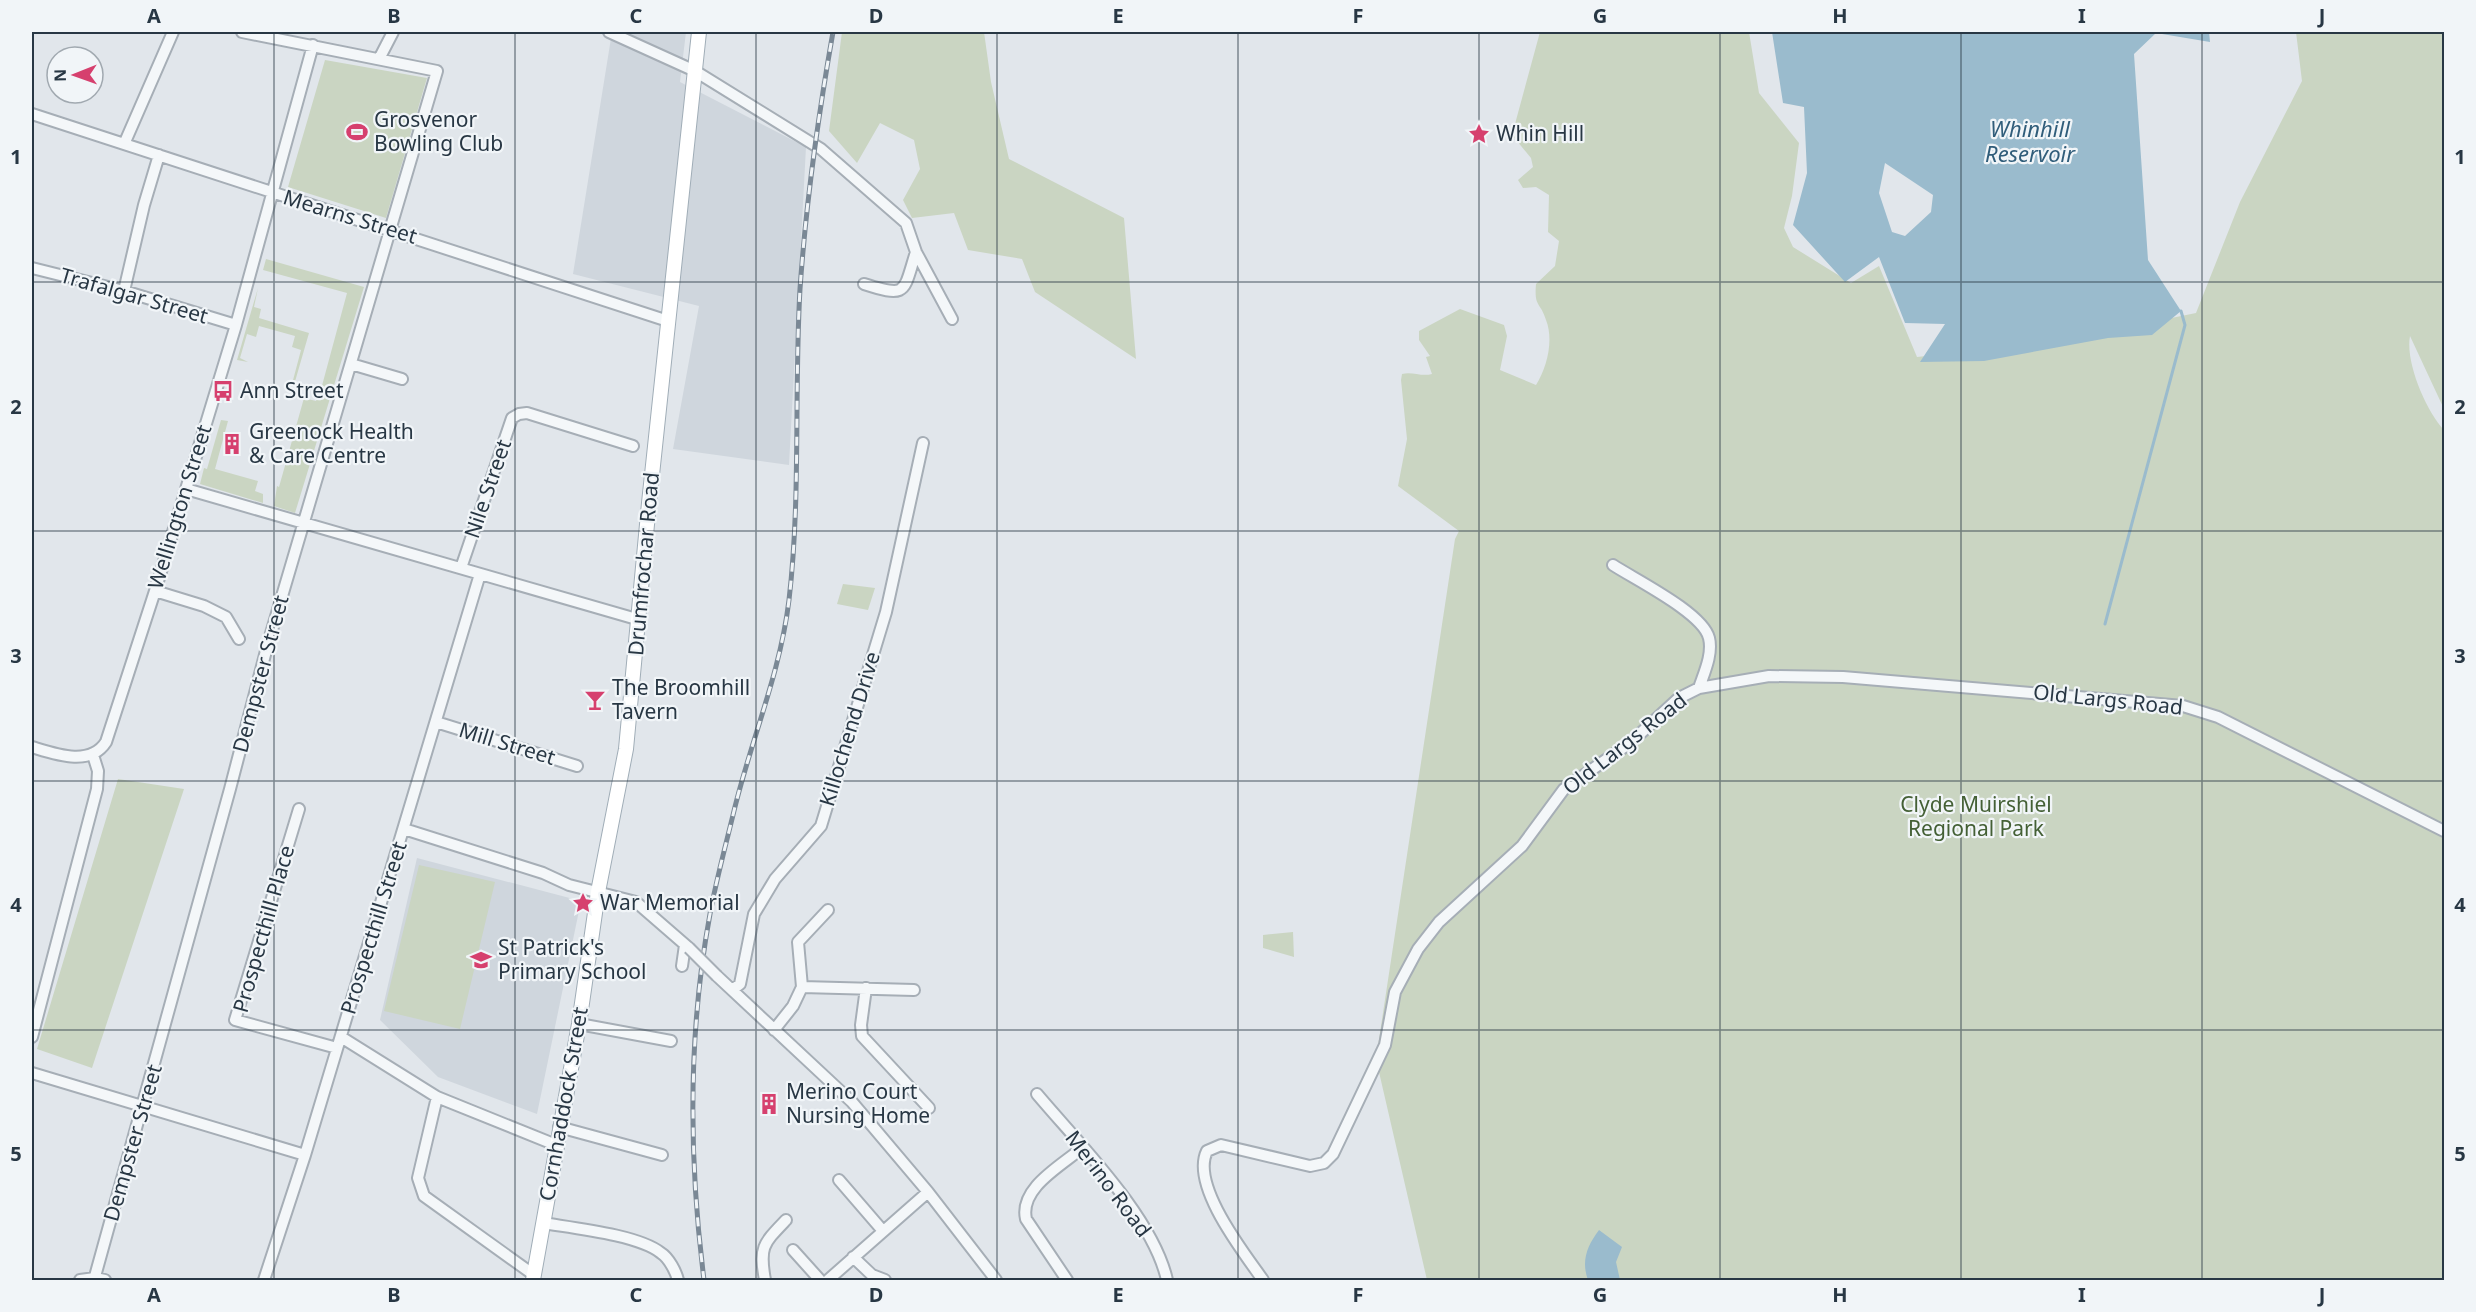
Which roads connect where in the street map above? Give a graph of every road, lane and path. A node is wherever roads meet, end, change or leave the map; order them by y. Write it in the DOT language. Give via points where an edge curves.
graph roads {
  1 [pos="173,32"];
  2 [pos="249,32"];
  3 [pos="393,32"];
  4 [pos="609,32"];
  5 [pos="699,32"];
  6 [pos="313,45"];
  7 [pos="379,59"];
  8 [pos="695,71"];
  9 [pos="32,114"];
  10 [pos="124,142"];
  11 [pos="159,155"];
  12 [pos="273,193"];
  13 [pos="390,230"];
  14 [pos="916,252"];
  15 [pos="32,268"];
  16 [pos="864,284"];
  17 [pos="124,291"];
  18 [pos="952,319"];
  19 [pos="668,321"];
  20 [pos="236,326"];
  21 [pos="351,364"];
  22 [pos="402,379"];
  23 [pos="923,443"];
  24 [pos="633,446"];
  25 [pos="186,489"];
  26 [pos="303,525"];
  27 [pos="1613,565"];
  28 [pos="461,568"];
  29 [pos="480,574"];
  30 [pos="155,591"];
  31 [pos="640,620"];
  32 [pos="239,639"];
  33 [pos="1699,688"];
  34 [pos="436,722"];
  35 [pos="32,747"];
  36 [pos="93,755"];
  37 [pos="577,766"];
  38 [pos="298,809"];
  39 [pos="404,829"];
  40 [pos="2445,831"];
  41 [pos="598,892"];
  42 [pos="828,910"];
  43 [pos="687,946"];
  44 [pos="682,966"];
  45 [pos="802,987"];
  46 [pos="866,988"];
  47 [pos="732,990"];
  48 [pos="914,990"];
  49 [pos="579,1024"];
  50 [pos="774,1030"];
  51 [pos="32,1037"];
  52 [pos="341,1037"];
  53 [pos="671,1041"];
  54 [pos="337,1048"];
  55 [pos="32,1073"];
  56 [pos="1037,1094"];
  57 [pos="437,1097"];
  58 [pos="144,1106"];
  59 [pos="929,1108"];
  60 [pos="559,1128"];
  61 [pos="556,1145"];
  62 [pos="1082,1148"];
  63 [pos="305,1155"];
  64 [pos="662,1155"];
  65 [pos="838,1180"];
  66 [pos="928,1192"];
  67 [pos="786,1220"];
  68 [pos="543,1223"];
  69 [pos="883,1231"];
  70 [pos="793,1250"];
  71 [pos="853,1257"];
  72 [pos="534,1278"];
  73 [pos="98,1280"];
  74 [pos="80,1281"];
  75 [pos="264,1281"];
  76 [pos="678,1281"];
  77 [pos="765,1281"];
  78 [pos="820,1281"];
  79 [pos="828,1281"];
  80 [pos="885,1281"];
  81 [pos="996,1281"];
  82 [pos="1067,1281"];
  83 [pos="1167,1281"];
  84 [pos="1263,1281"];
  1 -- 10 [label="street"];
  2 -- 6 [label="street"];
  3 -- 7 [label="street"];
  4 -- 8 [label="street"];
  5 -- 8 [label="main road, Drumfrochar Road"];
  6 -- 7 [label="street"];
  6 -- 12 [label="street, Wellington Street"];
  7 -- 13 [label="street, Dempster Street" via="437,71"];
  8 -- 14 [label="street" via="820,149 906,223"];
  8 -- 19 [label="main road, Drumfrochar Road"];
  9 -- 10 [label="street, Mearns Street"];
  10 -- 11 [label="street, Mearns Street"];
  11 -- 12 [label="street, Mearns Street"];
  11 -- 17 [label="street"];
  12 -- 13 [label="street, Mearns Street"];
  12 -- 20 [label="street, Wellington Street"];
  13 -- 19 [label="street, Mearns Street"];
  13 -- 21 [label="street, Dempster Street"];
  14 -- 16 [label="street" via="906,284 898,291"];
  14 -- 18 [label="street"];
  15 -- 17 [label="street, Trafalgar Street"];
  17 -- 20 [label="street, Trafalgar Street"];
  19 -- 31 [label="main road, Drumfrochar Road"];
  20 -- 25 [label="street, Wellington Street"];
  21 -- 22 [label="street"];
  21 -- 26 [label="street, Dempster Street"];
  23 -- 47 [label="street, Killochend Drive" via="886,612 821,826 775,879 754,914 740,984"];
  24 -- 28 [label="street, Nile Street" via="527,413 512,418"];
  25 -- 26 [label="street"];
  25 -- 30 [label="street, Wellington Street"];
  26 -- 28 [label="street"];
  26 -- 58 [label="street, Dempster Street" via="264,654"];
  27 -- 33 [label="street" via="1696,618 1709,636 1710,651"];
  28 -- 29 [label="street"];
  29 -- 31 [label="street"];
  29 -- 34 [label="street, Prospecthill Street"];
  30 -- 32 [label="street" via="226,617"];
  30 -- 36 [label="street, Wellington Street" via="106,742"];
  31 -- 41 [label="main road, Drumfrochar Road" via="626,749"];
  33 -- 40 [label="street, Old Largs Road" via="1769,676 1843,677 2182,706 2218,717"];
  33 -- 84 [label="street, Old Largs Road" via="1679,698 1630,743 1564,789 1522,846 1439,922 1418,949 1395,992 1385,1046 1333,1154 1324,1163 1310,1166 1218,1145 1207,1151 1207,1186 1221,1220"];
  34 -- 37 [label="street, Mill Street"];
  34 -- 39 [label="street, Prospecthill Street"];
  35 -- 36 [label="street" via="74,756"];
  36 -- 51 [label="street" via="98,771 97,789"];
  38 -- 54 [label="street, Prospecthill Place" via="235,1020"];
  39 -- 41 [label="street"];
  39 -- 52 [label="street, Prospecthill Street"];
  41 -- 43 [label="street" via="636,902"];
  41 -- 49 [label="main road, Cornhaddock Street"];
  42 -- 45 [label="street" via="798,942"];
  43 -- 44 [label="street"];
  43 -- 47 [label="street, bridge"];
  45 -- 46 [label="street"];
  45 -- 50 [label="street"];
  46 -- 48 [label="street"];
  46 -- 59 [label="street" via="862,1036"];
  47 -- 50 [label="street"];
  49 -- 53 [label="street"];
  49 -- 60 [label="main road, Cornhaddock Street"];
  50 -- 66 [label="street" via="852,1102"];
  52 -- 54 [label="street, Prospecthill Street"];
  52 -- 57 [label="street"];
  54 -- 63 [label="street, Prospecthill Street"];
  55 -- 58 [label="street"];
  56 -- 62 [label="street, Merino Road"];
  57 -- 61 [label="street"];
  57 -- 72 [label="street" via="418,1178 424,1196"];
  58 -- 63 [label="street"];
  58 -- 73 [label="street, Dempster Street"];
  60 -- 61 [label="main road, Cornhaddock Street"];
  60 -- 64 [label="street"];
  61 -- 68 [label="main road, Cornhaddock Street"];
  62 -- 82 [label="street" via="1031,1191 1024,1210"];
  62 -- 83 [label="street, Merino Road" via="1141,1220 1158,1252"];
  63 -- 75 [label="street, Prospecthill Street"];
  65 -- 69 [label="street"];
  66 -- 69 [label="street"];
  66 -- 81 [label="street"];
  67 -- 77 [label="street" via="762,1247"];
  68 -- 72 [label="main road, Cornhaddock Street"];
  68 -- 76 [label="street" via="634,1240 654,1248 664,1254"];
  69 -- 71 [label="street"];
  70 -- 78 [label="street"];
  71 -- 79 [label="street"];
  71 -- 80 [label="street"];
  73 -- 74 [label="street"];
}
